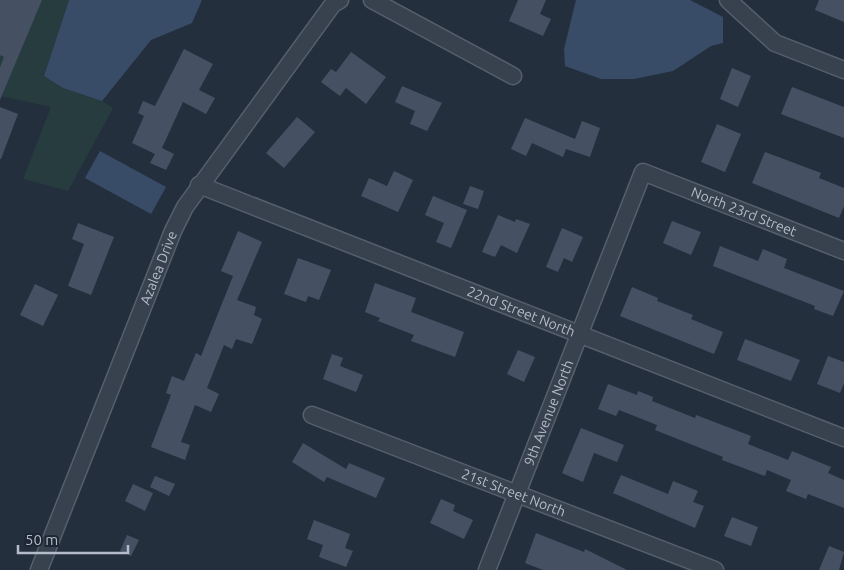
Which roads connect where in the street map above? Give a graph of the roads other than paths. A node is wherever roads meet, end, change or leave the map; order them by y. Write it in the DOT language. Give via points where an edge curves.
graph roads {
  1 [pos="340,0"];
  2 [pos="372,0"];
  3 [pos="728,0"];
  4 [pos="844,70"];
  5 [pos="513,76"];
  6 [pos="643,172"];
  7 [pos="200,185"];
  8 [pos="844,251"];
  9 [pos="580,334"];
  10 [pos="312,415"];
  11 [pos="844,438"];
  12 [pos="517,492"];
  13 [pos="39,570"];
  14 [pos="487,570"];
  15 [pos="715,570"];
  1 -- 7 [label="street, Azalea Drive" via="333,4"];
  2 -- 5 [label="street"];
  3 -- 4 [label="street" via="775,44"];
  6 -- 8 [label="street, North 23rd Street"];
  6 -- 9 [label="street, 9th Avenue North"];
  7 -- 9 [label="street, 22nd Street North"];
  7 -- 13 [label="street, Azalea Drive" via="173,231"];
  9 -- 11 [label="street, 22nd Street North"];
  9 -- 12 [label="street, 9th Avenue North"];
  10 -- 12 [label="street, 21st Street North"];
  12 -- 14 [label="street, 9th Avenue North"];
  12 -- 15 [label="street, 21st Street North"];
}
